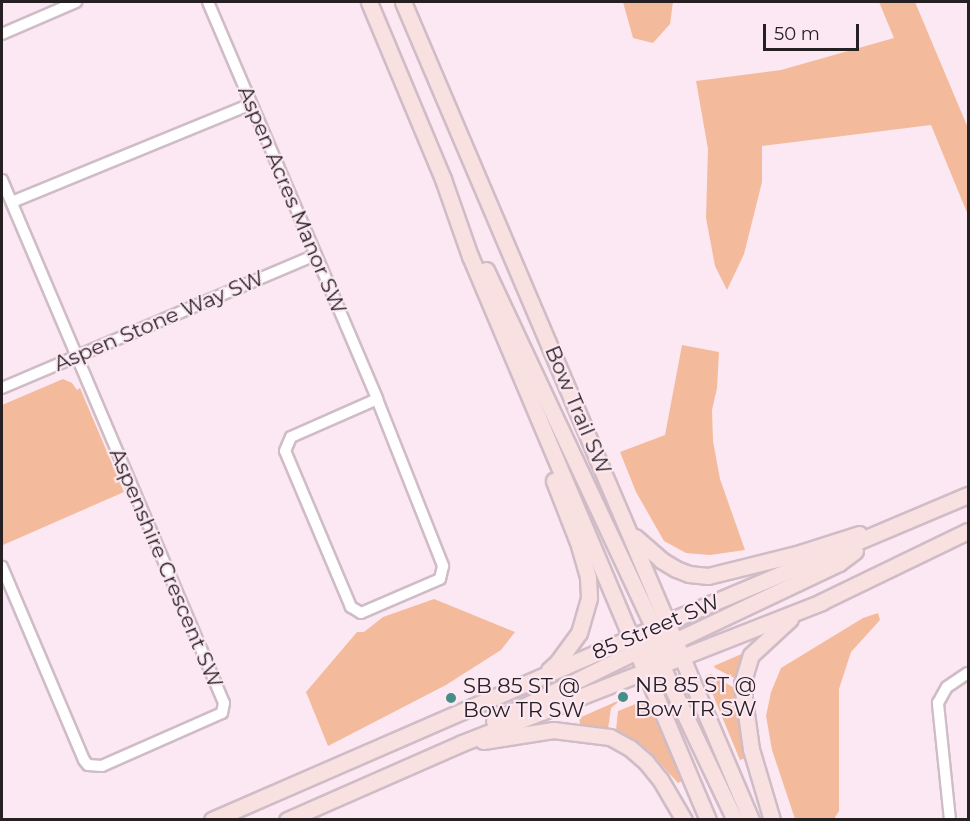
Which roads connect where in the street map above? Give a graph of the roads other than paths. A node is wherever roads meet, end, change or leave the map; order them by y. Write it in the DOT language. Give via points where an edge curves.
graph roads {
  1 [pos="76,2"];
  2 [pos="208,2"];
  3 [pos="369,2"];
  4 [pos="403,2"];
  5 [pos="2,34"];
  6 [pos="251,104"];
  7 [pos="443,179"];
  8 [pos="2,180"];
  9 [pos="12,202"];
  10 [pos="316,255"];
  11 [pos="470,256"];
  12 [pos="76,356"];
  13 [pos="2,388"];
  14 [pos="376,399"];
  15 [pos="969,495"];
  16 [pos="912,521"];
  17 [pos="628,530"];
  18 [pos="969,531"];
  19 [pos="874,537"];
  20 [pos="2,567"];
  21 [pos="821,602"];
  22 [pos="668,622"];
  23 [pos="654,645"];
  24 [pos="682,656"];
  25 [pos="646,671"];
  26 [pos="969,673"];
  27 [pos="540,677"];
  28 [pos="462,743"];
  29 [pos="350,792"];
  30 [pos="212,819"];
  31 [pos="287,819"];
  32 [pos="684,819"];
  33 [pos="708,819"];
  34 [pos="735,819"];
  35 [pos="751,819"];
  36 [pos="772,819"];
  37 [pos="950,819"];
  1 -- 5 [label="street"];
  2 -- 6 [label="street, Aspen Acres Manor SW"];
  3 -- 7 [label="main road, Bow Trail SW"];
  4 -- 17 [label="main road, Bow Trail SW"];
  6 -- 9 [label="street"];
  6 -- 10 [label="street, Aspen Acres Manor SW"];
  7 -- 11 [label="main road, Bow Trail SW"];
  7 -- 23 [label="main road"];
  8 -- 9 [label="street"];
  9 -- 12 [label="street"];
  10 -- 12 [label="street, Aspen Stone Way SW"];
  10 -- 14 [label="street, Aspen Acres Manor SW"];
  11 -- 23 [label="main road, Bow Trail SW"];
  11 -- 27 [label="main road" via="493,330 575,534 588,577 588,608 579,633 557,663"];
  12 -- 13 [label="street, Aspen Stone Way SW"];
  12 -- 20 [label="street, Aspenshire Crescent SW" via="224,703 222,713 102,766 88,765"];
  14 -- 14 [label="street, Aspen Acres Manor SW" via="444,570 440,579 360,613 351,607 285,451 291,437"];
  15 -- 16 [label="main road, 85 Street SW"];
  16 -- 17 [label="main road" via="735,572 708,576 688,574 661,560"];
  16 -- 19 [label="main road, 85 Street SW"];
  17 -- 22 [label="main road, Bow Trail SW"];
  18 -- 21 [label="main road, 85 Street SW"];
  19 -- 22 [label="main road, 85 Street SW"];
  19 -- 23 [label="main road" via="839,563"];
  21 -- 24 [label="main road, 85 Street SW"];
  21 -- 36 [label="main road" via="784,622 760,643 743,676 747,727"];
  22 -- 23 [label="main road, 85 Street SW"];
  23 -- 24 [label="main road, 85 Street SW"];
  23 -- 24 [label="main road, Bow Trail SW"];
  23 -- 25 [label="main road, 85 Street SW"];
  23 -- 25 [label="main road, Bow Trail SW"];
  23 -- 27 [label="main road, 85 Street SW"];
  23 -- 29 [label="main road"];
  23 -- 34 [label="main road"];
  24 -- 35 [label="main road, Bow Trail SW"];
  25 -- 28 [label="main road, 85 Street SW"];
  25 -- 33 [label="main road, Bow Trail SW"];
  26 -- 37 [label="street" via="947,687 938,703"];
  27 -- 30 [label="main road, 85 Street SW"];
  28 -- 29 [label="main road, 85 Street SW"];
  28 -- 32 [label="main road" via="553,730 610,737 646,762"];
  29 -- 31 [label="main road, 85 Street SW"];
}
